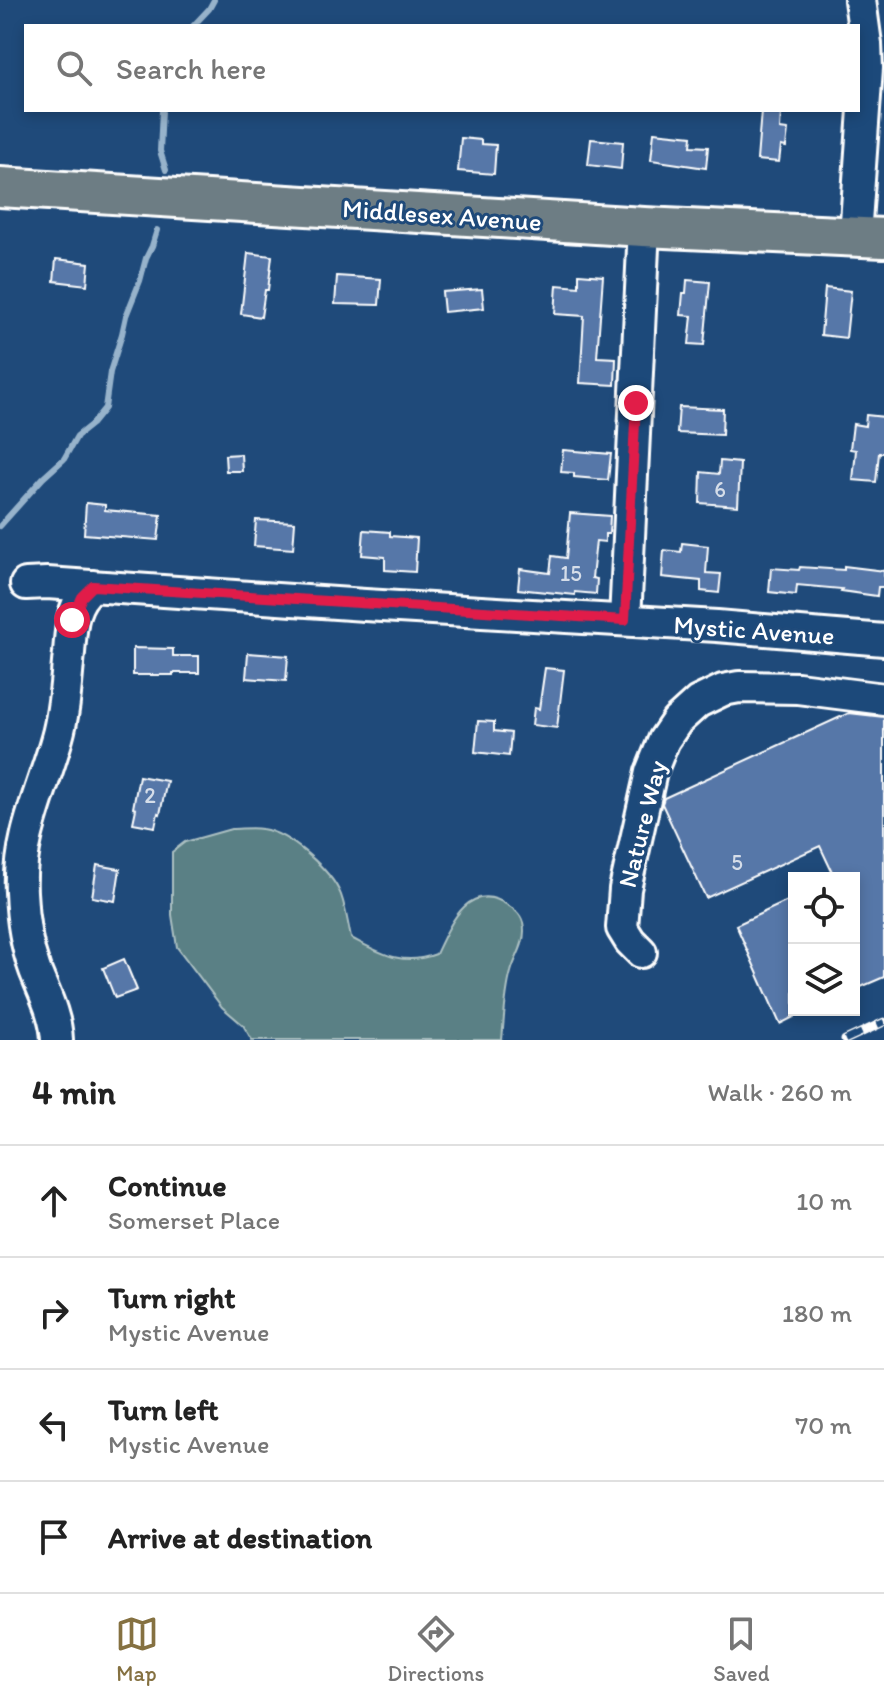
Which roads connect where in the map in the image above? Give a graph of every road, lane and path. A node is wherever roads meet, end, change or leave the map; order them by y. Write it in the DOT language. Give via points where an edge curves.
graph roads {
  1 [pos="860,0"];
  2 [pos="0,187"];
  3 [pos="644,227"];
  4 [pos="870,237"];
  5 [pos="26,584"];
  6 [pos="93,586"];
  7 [pos="625,620"];
  8 [pos="884,640"];
  9 [pos="884,699"];
  10 [pos="641,952"];
  11 [pos="57,1040"];
  1 -- 4 [label="street" via="866,44"];
  2 -- 3 [label="main road, Middlesex Avenue"];
  3 -- 4 [label="main road, Middlesex Avenue"];
  3 -- 7 [label="street"];
  5 -- 6 [label="street, Mystic Avenue"];
  6 -- 7 [label="street, Mystic Avenue"];
  6 -- 11 [label="street" via="72,620 60,726 21,867 26,936"];
  7 -- 8 [label="street, Mystic Avenue"];
  9 -- 10 [label="street, Nature Way" via="739,687 698,702 677,721 651,772 625,889 622,928"];
}
